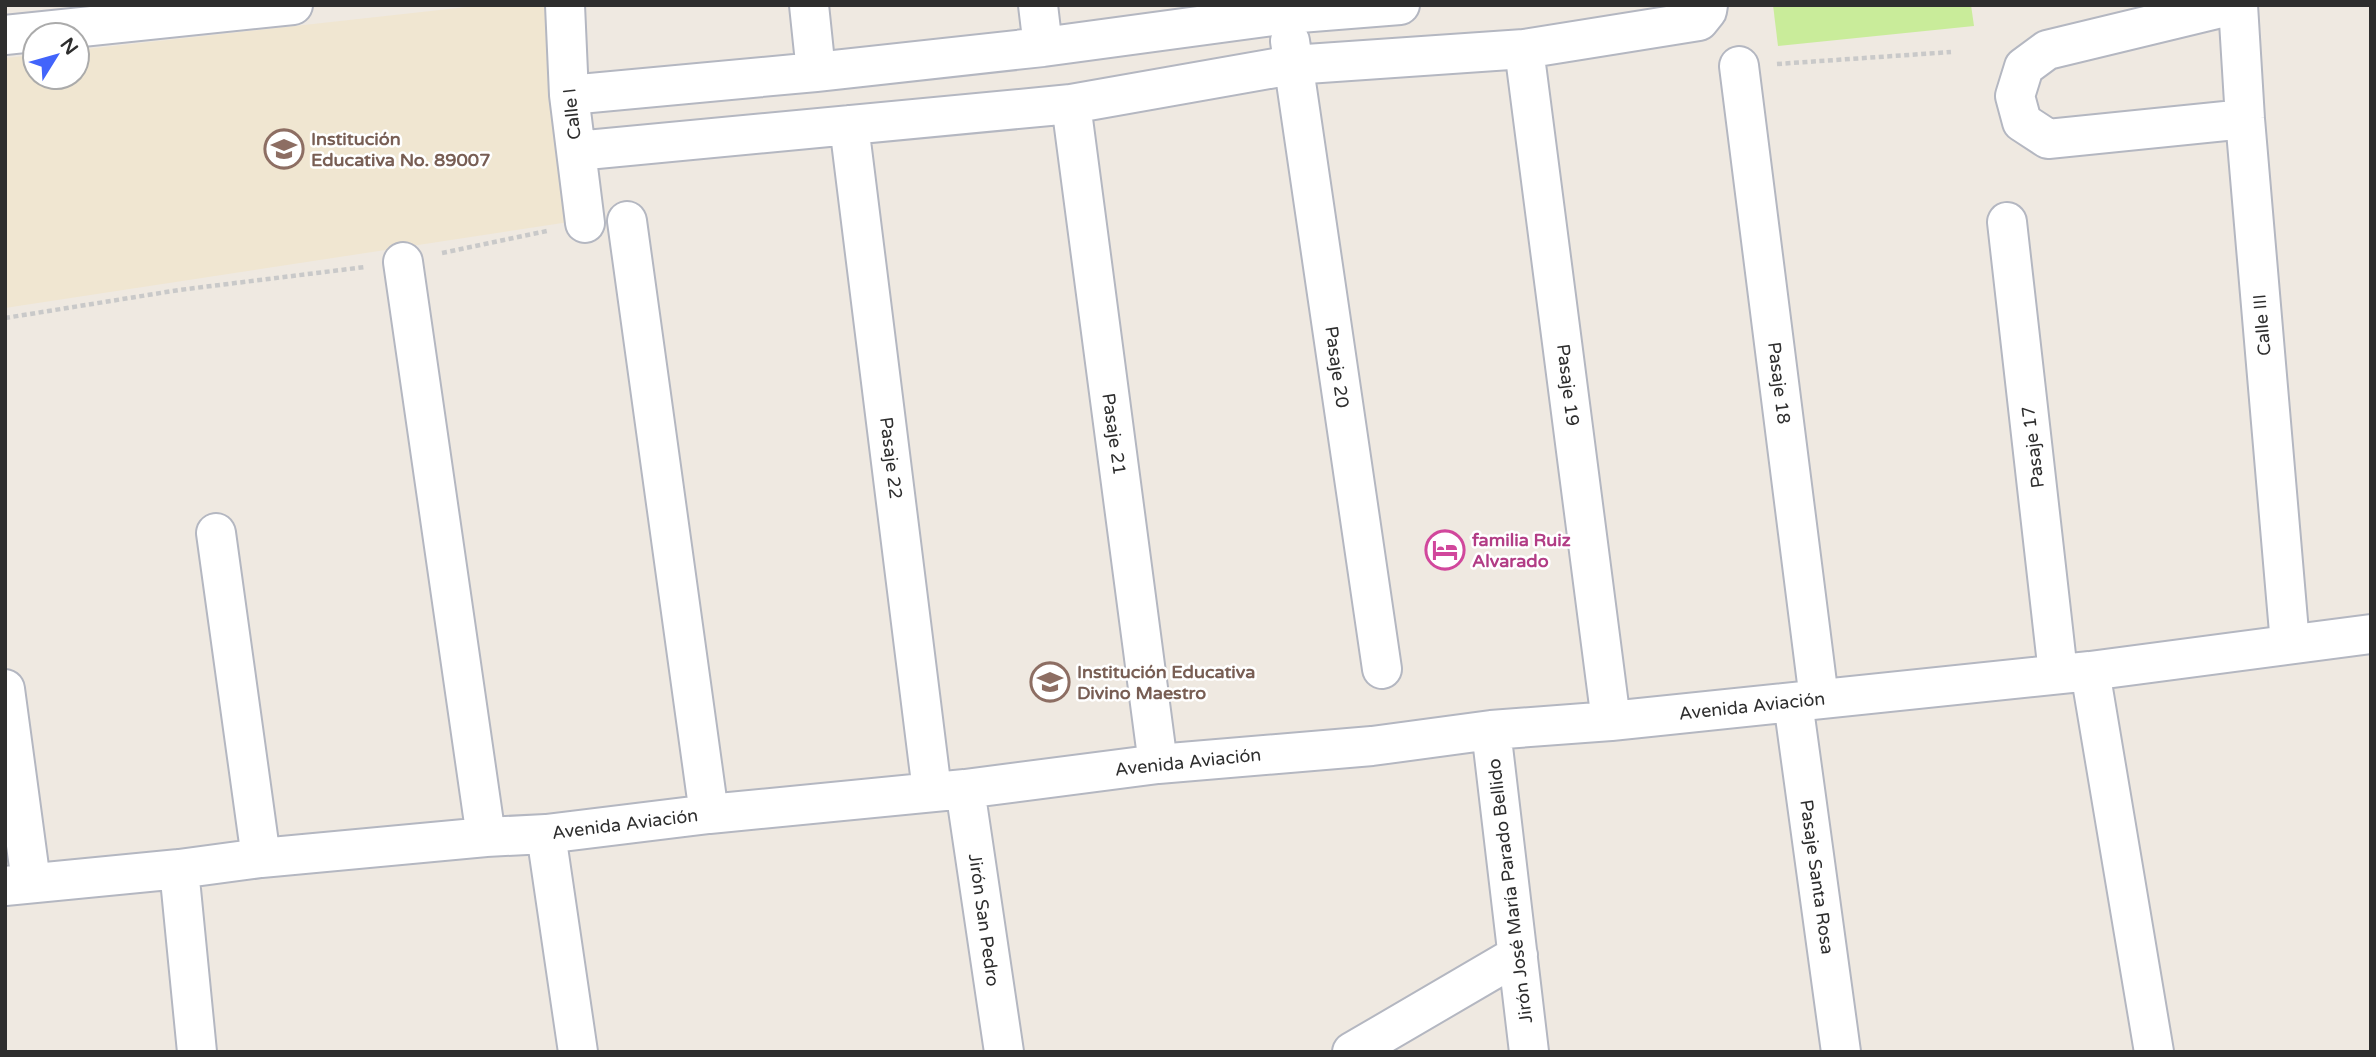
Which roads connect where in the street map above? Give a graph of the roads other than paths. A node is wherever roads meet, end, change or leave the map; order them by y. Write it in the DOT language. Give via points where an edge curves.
graph roads {
  1 [pos="292,5"];
  2 [pos="565,5"];
  3 [pos="809,5"];
  4 [pos="1038,5"];
  5 [pos="1400,5"];
  6 [pos="1708,5"];
  7 [pos="2236,5"];
  8 [pos="1287,9"];
  9 [pos="91,16"];
  10 [pos="5,35"];
  11 [pos="1043,47"];
  12 [pos="1524,48"];
  13 [pos="1292,65"];
  14 [pos="1740,66"];
  15 [pos="816,72"];
  16 [pos="569,95"];
  17 [pos="1071,104"];
  18 [pos="2245,118"];
  19 [pos="849,125"];
  20 [pos="576,151"];
  21 [pos="627,221"];
  22 [pos="2007,222"];
  23 [pos="585,223"];
  24 [pos="403,262"];
  25 [pos="216,533"];
  26 [pos="2371,634"];
  27 [pos="2290,644"];
  28 [pos="1382,669"];
  29 [pos="2074,672"];
  30 [pos="5,689"];
  31 [pos="1806,701"];
  32 [pos="1611,721"];
  33 [pos="1491,730"];
  34 [pos="1158,764"];
  35 [pos="949,790"];
  36 [pos="709,814"];
  37 [pos="547,834"];
  38 [pos="486,837"];
  39 [pos="261,858"];
  40 [pos="179,869"];
  41 [pos="21,873"];
  42 [pos="1518,956"];
  43 [pos="197,1052"];
  44 [pos="579,1052"];
  45 [pos="1004,1052"];
  46 [pos="1352,1052"];
  47 [pos="1529,1052"];
  48 [pos="1841,1052"];
  49 [pos="2154,1052"];
  1 -- 9 [label="street"];
  2 -- 16 [label="street, Calle I"];
  3 -- 15 [label="street"];
  4 -- 11 [label="street"];
  5 -- 8 [label="street"];
  6 -- 12 [label="street" via="1699,21"];
  7 -- 18 [label="street, Calle III"];
  7 -- 18 [label="street" via="2047,50 2024,67 2015,96 2022,122 2048,139"];
  8 -- 11 [label="street"];
  8 -- 13 [label="street, Pasaje 20"];
  9 -- 10 [label="street"];
  11 -- 15 [label="street"];
  12 -- 13 [label="street"];
  12 -- 32 [label="street, Pasaje 19"];
  13 -- 17 [label="street"];
  13 -- 28 [label="street, Pasaje 20"];
  14 -- 31 [label="street, Pasaje 18"];
  15 -- 16 [label="street"];
  16 -- 20 [label="street, Calle I"];
  17 -- 19 [label="street"];
  17 -- 34 [label="street, Pasaje 21"];
  18 -- 27 [label="street, Calle III"];
  19 -- 20 [label="street"];
  19 -- 35 [label="street, Pasaje 22"];
  20 -- 23 [label="street, Calle I"];
  21 -- 36 [label="street"];
  22 -- 29 [label="street, Pasaje 17"];
  24 -- 38 [label="street"];
  25 -- 39 [label="street"];
  26 -- 27 [label="street, Avenida Aviación"];
  27 -- 29 [label="street, Avenida Aviación"];
  29 -- 31 [label="street, Avenida Aviación"];
  29 -- 49 [label="street, Pasaje 17"];
  30 -- 41 [label="street"];
  31 -- 32 [label="street, Avenida Aviación"];
  31 -- 48 [label="street, Pasaje Santa Rosa"];
  32 -- 33 [label="street, Avenida Aviación"];
  33 -- 34 [label="street, Avenida Aviación" via="1372,746"];
  33 -- 42 [label="street, Jirón José María Parado Bellido"];
  34 -- 35 [label="street, Avenida Aviación"];
  35 -- 36 [label="street, Avenida Aviación"];
  35 -- 45 [label="street, Jirón San Pedro"];
  36 -- 37 [label="street, Avenida Aviación"];
  37 -- 38 [label="street, Avenida Aviación"];
  37 -- 44 [label="street"];
  38 -- 39 [label="street, Avenida Aviación"];
  39 -- 40 [label="street, Avenida Aviación"];
  40 -- 41 [label="street, Avenida Aviación"];
  40 -- 43 [label="street"];
  42 -- 46 [label="street"];
  42 -- 47 [label="street, Jirón José María Parado Bellido"];
}
